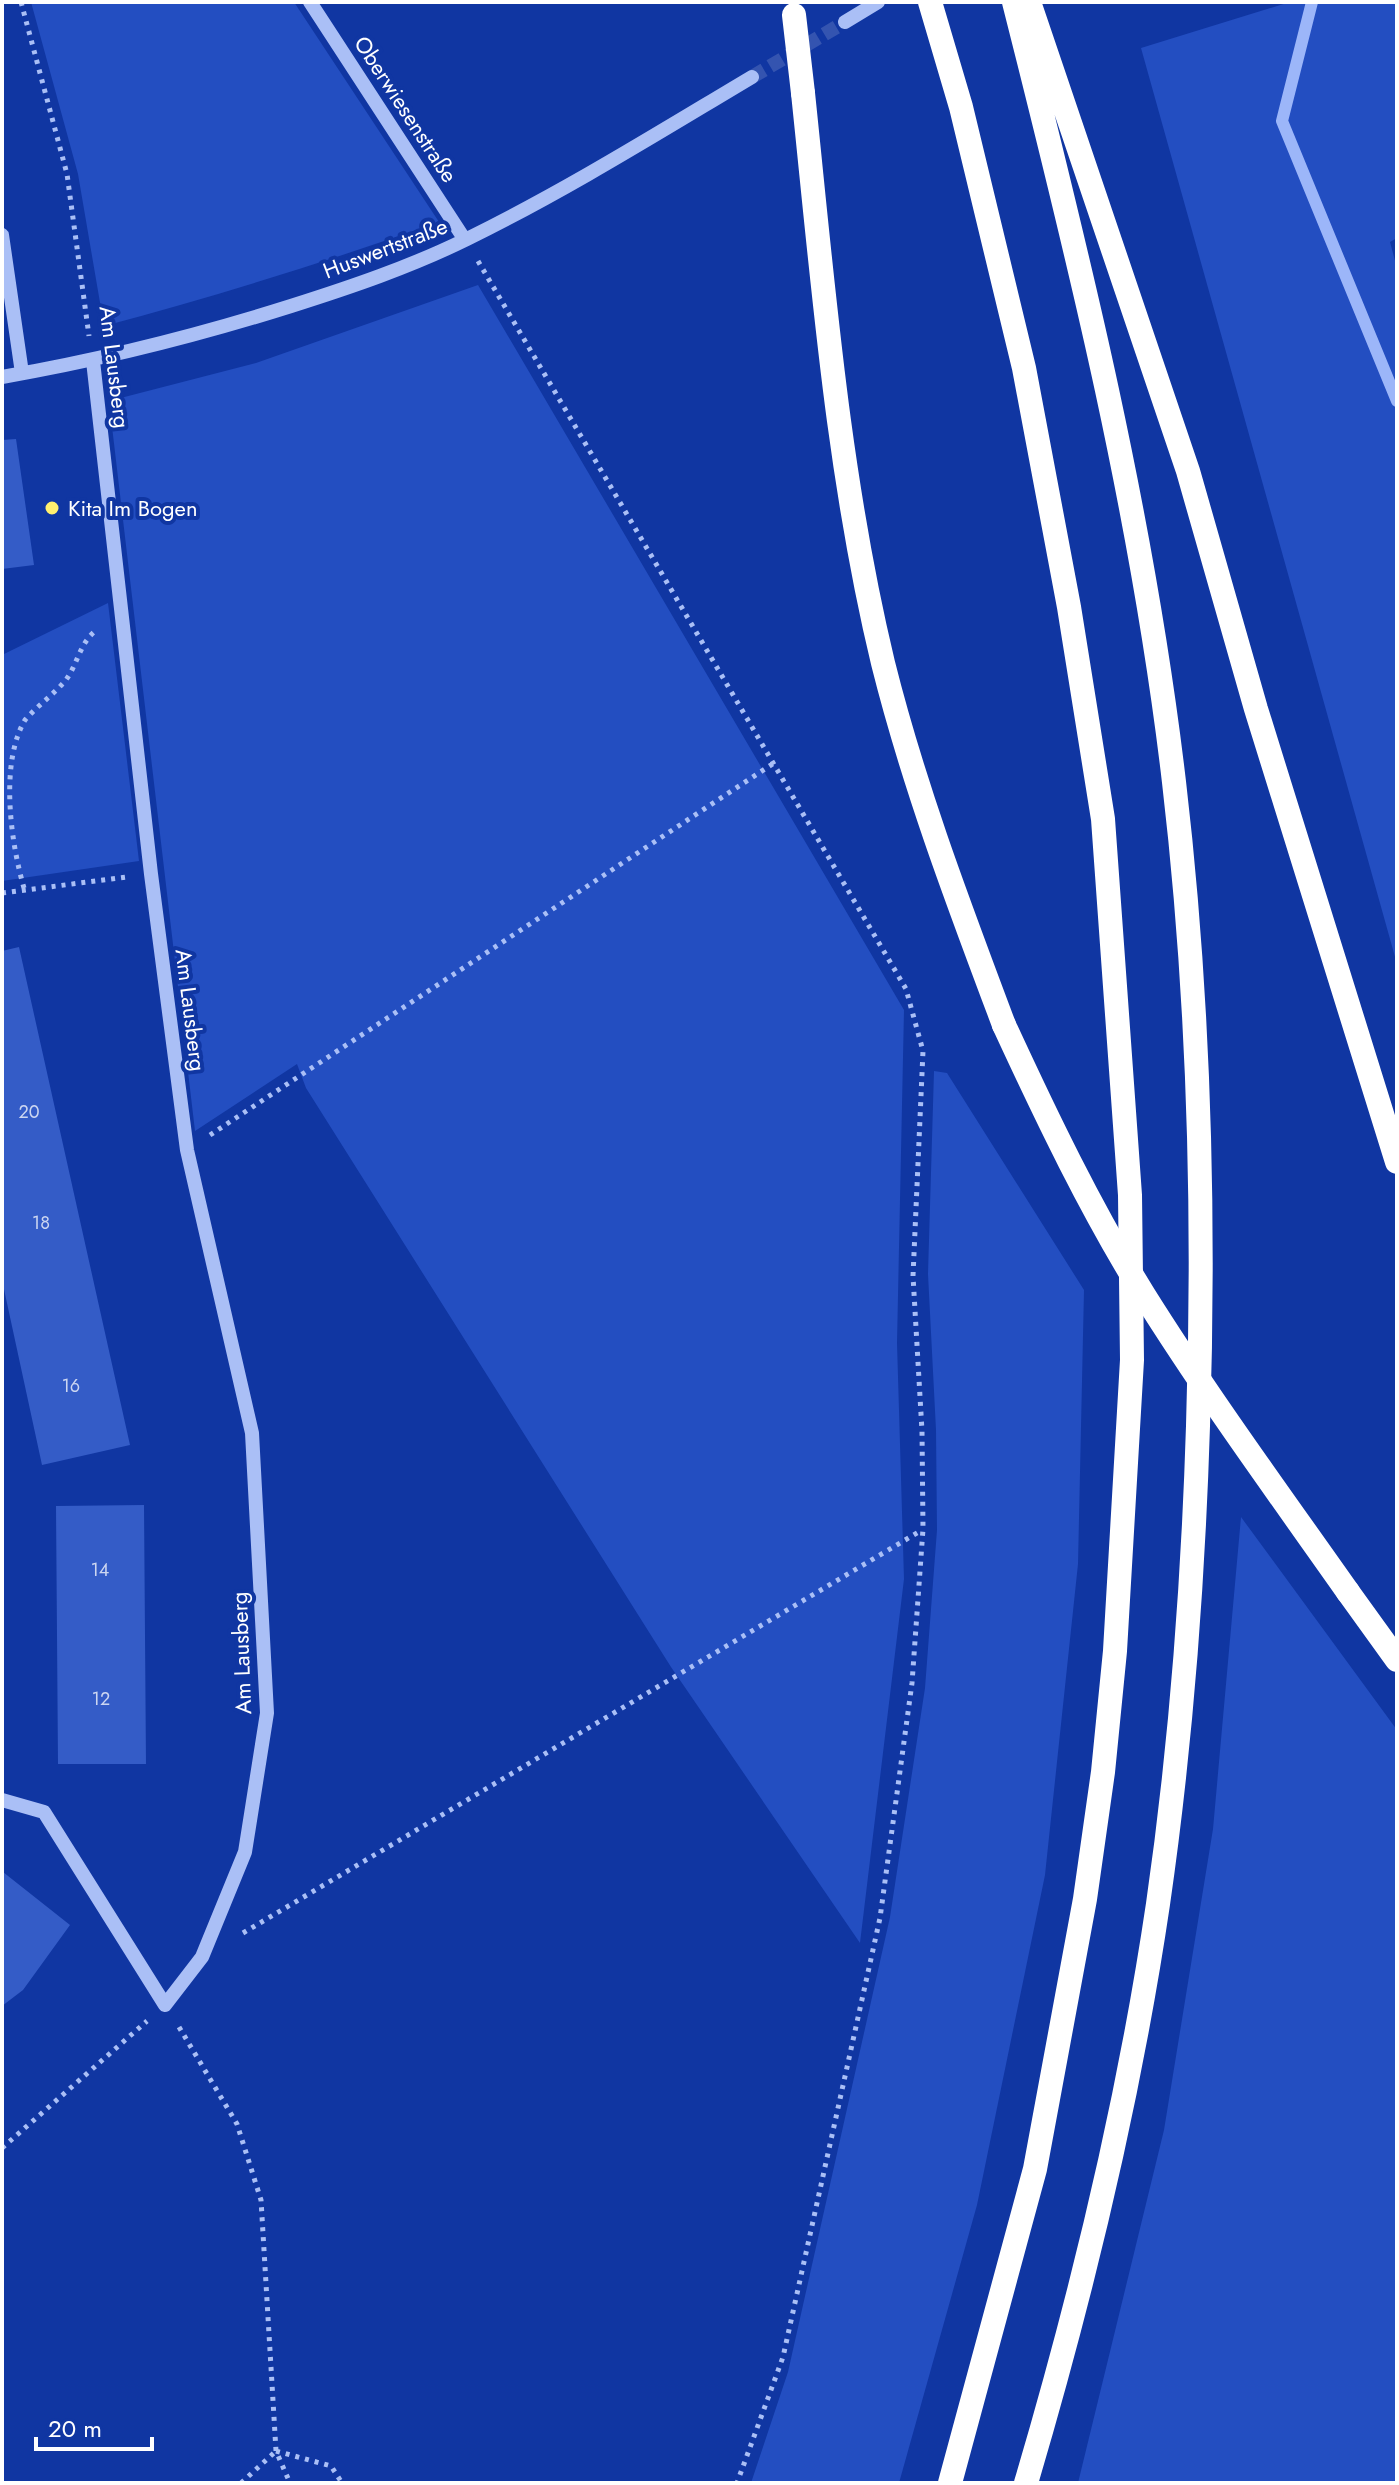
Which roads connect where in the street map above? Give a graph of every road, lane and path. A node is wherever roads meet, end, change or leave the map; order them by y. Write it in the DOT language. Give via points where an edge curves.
graph roads {
  1 [pos="21,2"];
  2 [pos="310,2"];
  3 [pos="878,2"];
  4 [pos="930,2"];
  5 [pos="1014,2"];
  6 [pos="1029,2"];
  7 [pos="793,9"];
  8 [pos="845,22"];
  9 [pos="752,77"];
  10 [pos="2,235"];
  11 [pos="465,240"];
  12 [pos="93,361"];
  13 [pos="22,373"];
  14 [pos="2,377"];
  15 [pos="122,613"];
  16 [pos="774,763"];
  17 [pos="151,874"];
  18 [pos="24,888"];
  19 [pos="2,893"];
  20 [pos="187,1150"];
  21 [pos="1397,1162"];
  22 [pos="923,1529"];
  23 [pos="1397,1660"];
  24 [pos="2,1800"];
  25 [pos="202,1957"];
  26 [pos="165,2005"];
  27 [pos="2,2148"];
  28 [pos="276,2451"];
  29 [pos="241,2483"];
  30 [pos="290,2483"];
  31 [pos="342,2483"];
  32 [pos="737,2483"];
  33 [pos="950,2483"];
  34 [pos="1026,2483"];
  1 -- 12 [label="path, Am Lausberg" via="67,174"];
  2 -- 11 [label="street, Oberwiesenstraße"];
  3 -- 8 [label="street"];
  4 -- 33 [label="highway" via="1024,368 1103,819 1130,1195 1132,1360 1115,1651 1093,1842 1035,2169"];
  5 -- 34 [label="highway" via="1089,304 1155,641 1190,928 1201,1228 1187,1658 1158,1906 1109,2171"];
  6 -- 21 [label="highway" via="1188,471"];
  7 -- 23 [label="highway, bridge" via="836,399 857,539 883,663 934,838 1004,1025 1143,1294"];
  9 -- 11 [label="street, Huswertstraße"];
  10 -- 13 [label="street"];
  11 -- 12 [label="street, Huswertstraße" via="361,284"];
  11 -- 16 [label="path"];
  12 -- 13 [label="street, Huswertstraße"];
  12 -- 15 [label="street, Am Lausberg"];
  13 -- 14 [label="street, Huswertstraße"];
  15 -- 17 [label="street, Am Lausberg"];
  15 -- 18 [label="path" via="92,633 67,678 24,722 7,757 7,813"];
  16 -- 20 [label="path"];
  16 -- 22 [label="path" via="906,989 923,1051 913,1276"];
  17 -- 18 [label="path"];
  17 -- 20 [label="street, Am Lausberg"];
  18 -- 19 [label="path"];
  20 -- 25 [label="street, Am Lausberg" via="252,1433 267,1713 245,1852"];
  22 -- 25 [label="path"];
  22 -- 32 [label="path" via="912,1683 880,1918 783,2357"];
  24 -- 26 [label="street" via="44,1812"];
  25 -- 26 [label="street, Am Lausberg"];
  26 -- 27 [label="path"];
  26 -- 28 [label="path" via="237,2124 261,2200"];
  28 -- 29 [label="path"];
  28 -- 30 [label="path"];
  28 -- 31 [label="path" via="331,2466"];
}
